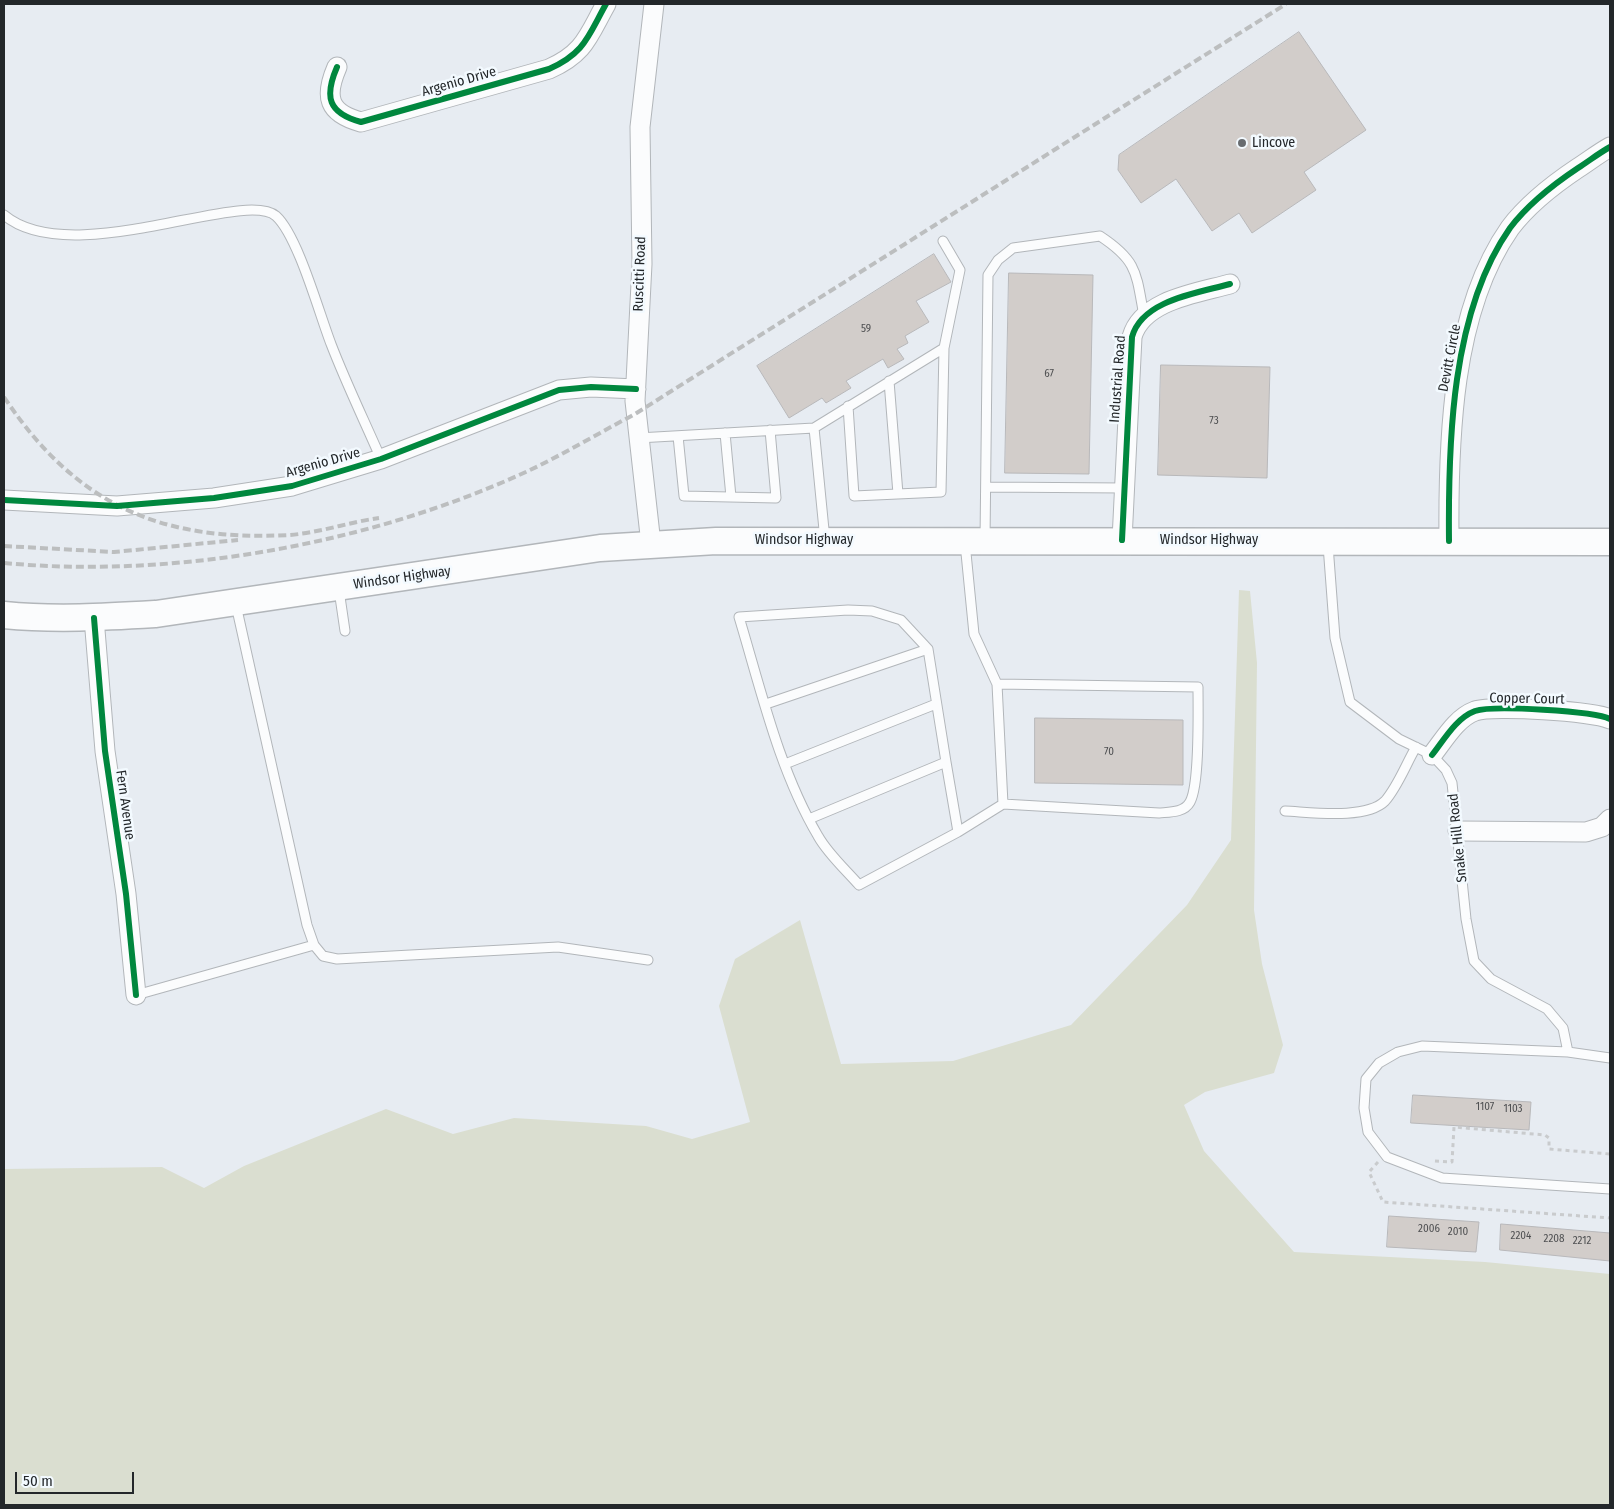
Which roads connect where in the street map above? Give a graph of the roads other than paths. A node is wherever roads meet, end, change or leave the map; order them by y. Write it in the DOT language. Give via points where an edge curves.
graph roads {
  1 [pos="606,4"];
  2 [pos="650,6"];
  3 [pos="337,67"];
  4 [pos="1610,147"];
  5 [pos="4,215"];
  6 [pos="943,241"];
  7 [pos="1230,284"];
  8 [pos="1144,316"];
  9 [pos="944,348"];
  10 [pos="890,381"];
  11 [pos="636,389"];
  12 [pos="848,406"];
  13 [pos="814,428"];
  14 [pos="770,430"];
  15 [pos="725,433"];
  16 [pos="678,436"];
  17 [pos="638,438"];
  18 [pos="381,459"];
  19 [pos="986,487"];
  20 [pos="1124,488"];
  21 [pos="898,494"];
  22 [pos="731,497"];
  23 [pos="4,500"];
  24 [pos="825,540"];
  25 [pos="975,540"];
  26 [pos="1122,540"];
  27 [pos="1327,541"];
  28 [pos="1449,541"];
  29 [pos="1610,542"];
  30 [pos="651,544"];
  31 [pos="338,587"];
  32 [pos="235,602"];
  33 [pos="4,615"];
  34 [pos="94,618"];
  35 [pos="346,631"];
  36 [pos="928,649"];
  37 [pos="997,684"];
  38 [pos="766,704"];
  39 [pos="936,704"];
  40 [pos="1610,719"];
  41 [pos="1416,746"];
  42 [pos="1432,755"];
  43 [pos="946,762"];
  44 [pos="785,764"];
  45 [pos="1003,804"];
  46 [pos="1286,811"];
  47 [pos="809,819"];
  48 [pos="1610,820"];
  49 [pos="1458,831"];
  50 [pos="958,832"];
  51 [pos="314,945"];
  52 [pos="648,960"];
  53 [pos="136,995"];
  54 [pos="1568,1052"];
  55 [pos="1610,1058"];
  56 [pos="1610,1189"];
  1 -- 3 [label="street, Argenio Drive" via="583,47 570,60 549,69 361,122 337,112 330,98 330,82"];
  2 -- 11 [label="street, Ruscitti Road" via="640,127 642,264"];
  4 -- 28 [label="street, Devitt Circle" via="1559,181 1530,206 1510,228 1488,268 1461,358 1450,437"];
  5 -- 18 [label="lane" via="22,226 60,234 144,229 250,209 276,216 290,233 331,344"];
  6 -- 9 [label="lane" via="960,270"];
  7 -- 8 [label="street" via="1172,300"];
  8 -- 19 [label="lane" via="1136,271 1121,250 1100,236 1013,248 998,260 988,275"];
  8 -- 20 [label="street, Industrial Road" via="1134,327 1132,337"];
  9 -- 10 [label="lane"];
  9 -- 21 [label="lane" via="941,492"];
  10 -- 12 [label="lane"];
  10 -- 21 [label="lane"];
  11 -- 17 [label="street, Ruscitti Road"];
  11 -- 18 [label="street, Argenio Drive" via="590,386 558,390"];
  12 -- 13 [label="lane"];
  12 -- 21 [label="lane" via="854,496"];
  13 -- 14 [label="lane"];
  13 -- 24 [label="lane"];
  14 -- 15 [label="lane"];
  14 -- 22 [label="lane" via="776,498"];
  15 -- 16 [label="lane"];
  15 -- 22 [label="lane"];
  16 -- 17 [label="lane"];
  16 -- 22 [label="lane" via="684,496"];
  17 -- 30 [label="street, Ruscitti Road"];
  18 -- 23 [label="street, Argenio Drive" via="292,486 214,498 117,506"];
  19 -- 20 [label="lane"];
  19 -- 25 [label="lane"];
  20 -- 26 [label="street, Industrial Road"];
  24 -- 25 [label="main road, Windsor Highway"];
  24 -- 30 [label="main road, Windsor Highway"];
  25 -- 26 [label="main road, Windsor Highway"];
  25 -- 37 [label="lane" via="974,634"];
  26 -- 27 [label="main road, Windsor Highway"];
  27 -- 28 [label="main road, Windsor Highway"];
  27 -- 41 [label="lane, Snake Hill Road" via="1335,638 1350,702 1399,739"];
  28 -- 29 [label="main road, Windsor Highway"];
  30 -- 31 [label="main road, Windsor Highway" via="600,548"];
  31 -- 32 [label="main road, Windsor Highway"];
  31 -- 35 [label="lane"];
  32 -- 34 [label="main road, Windsor Highway" via="156,614"];
  32 -- 51 [label="lane"];
  33 -- 34 [label="main road, Windsor Highway"];
  34 -- 53 [label="street, Fern Avenue" via="105,750 126,894"];
  36 -- 38 [label="lane"];
  36 -- 38 [label="lane" via="901,620 872,611 739,617"];
  36 -- 39 [label="lane"];
  37 -- 45 [label="lane"];
  37 -- 45 [label="lane" via="1198,687 1195,785 1190,803 1181,810 1159,813"];
  38 -- 44 [label="lane"];
  39 -- 43 [label="lane"];
  39 -- 44 [label="lane"];
  40 -- 42 [label="street, Copper Court" via="1588,713 1493,709 1475,712 1453,727"];
  41 -- 42 [label="lane, Snake Hill Road"];
  41 -- 46 [label="lane" via="1384,802 1373,808 1346,814"];
  42 -- 49 [label="lane, Snake Hill Road" via="1440,761 1452,783"];
  43 -- 47 [label="lane"];
  43 -- 50 [label="lane"];
  44 -- 47 [label="lane"];
  45 -- 50 [label="lane"];
  47 -- 50 [label="lane" via="818,837 859,886"];
  48 -- 49 [label="street" via="1586,832"];
  49 -- 54 [label="lane, Snake Hill Road" via="1466,919 1474,961 1491,979 1547,1009 1563,1028"];
  51 -- 52 [label="lane" via="323,956 337,959 558,947"];
  51 -- 53 [label="lane"];
  54 -- 55 [label="lane"];
  54 -- 56 [label="lane" via="1422,1046 1398,1052 1379,1063 1366,1079 1364,1108 1368,1132 1388,1158 1442,1178"];
}
